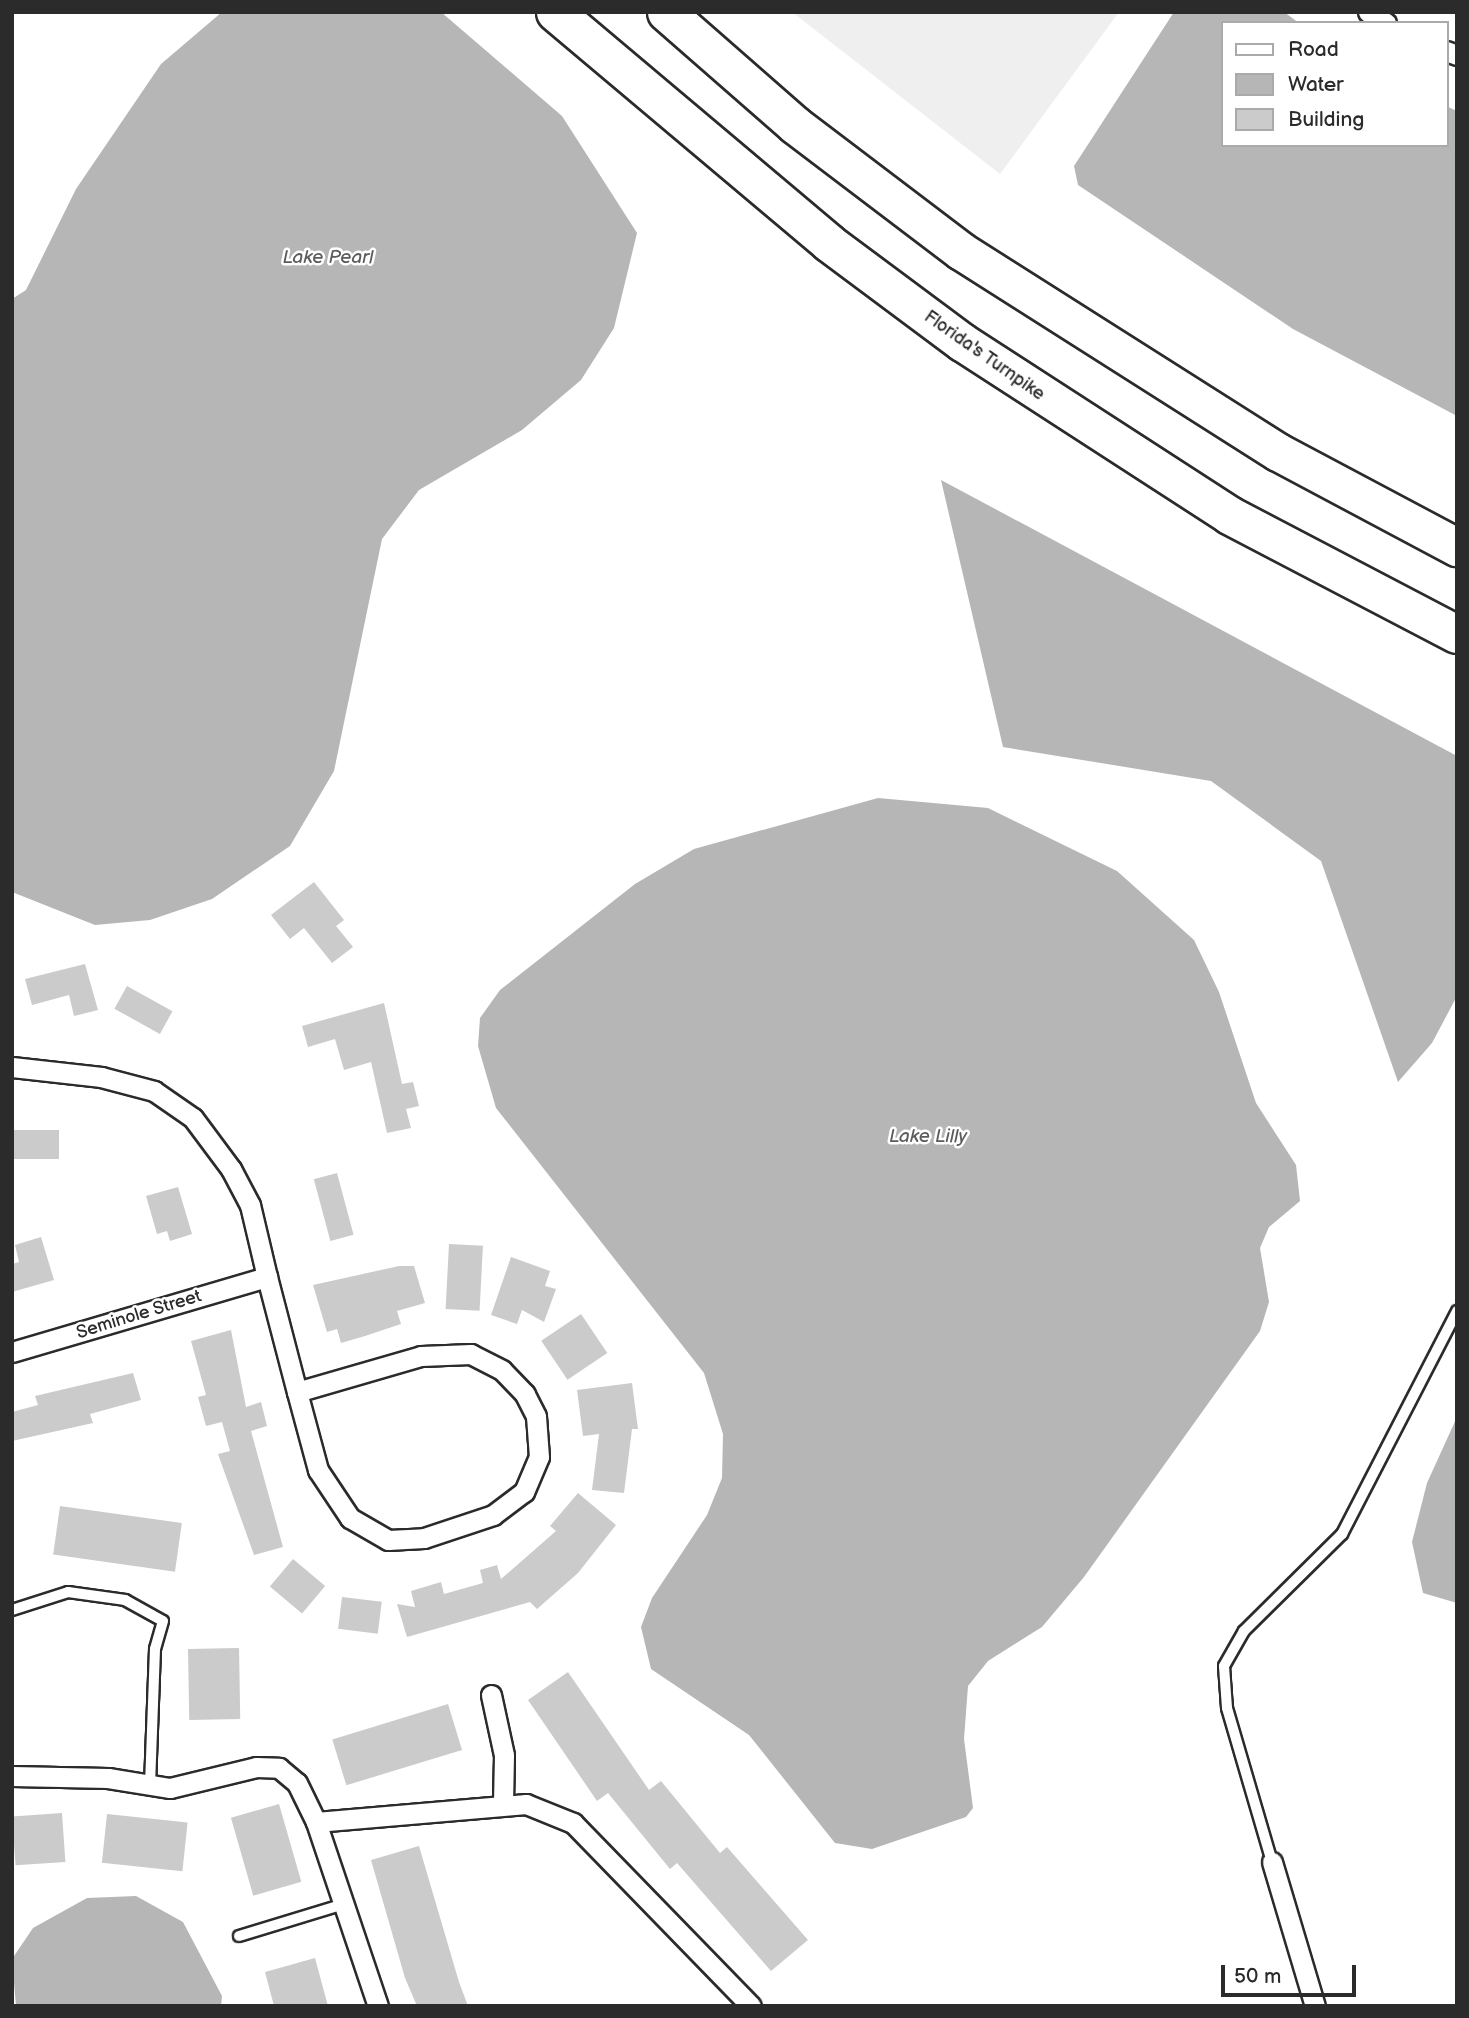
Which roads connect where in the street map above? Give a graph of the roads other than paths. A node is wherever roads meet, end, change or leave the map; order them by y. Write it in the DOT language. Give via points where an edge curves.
graph roads {
  1 [pos="555,12"];
  2 [pos="666,12"];
  3 [pos="1457,547"];
  4 [pos="1457,634"];
  5 [pos="12,1067"];
  6 [pos="267,1277"];
  7 [pos="1457,1311"];
  8 [pos="12,1352"];
  9 [pos="297,1392"];
  10 [pos="12,1610"];
  11 [pos="491,1695"];
  12 [pos="12,1776"];
  13 [pos="150,1785"];
  14 [pos="503,1804"];
  15 [pos="316,1822"];
  16 [pos="1272,1862"];
  17 [pos="344,1904"];
  18 [pos="239,1936"];
  19 [pos="378,2006"];
  20 [pos="751,2006"];
  21 [pos="1315,2006"];
  1 -- 4 [label="highway, Florida's Turnpike" via="829,243 962,342 1229,515"];
  2 -- 3 [label="highway" via="795,125 961,251 1267,445"];
  5 -- 6 [label="street" via="101,1077 154,1091 193,1118 250,1205"];
  6 -- 8 [label="street, Seminole Street"];
  6 -- 9 [label="street"];
  7 -- 16 [label="lane" via="1342,1534 1244,1631 1224,1666 1227,1708"];
  9 -- 9 [label="street" via="317,1470 350,1518 388,1540 424,1538 493,1515 524,1492 539,1457 536,1416 525,1394 502,1370 471,1354 421,1356"];
  10 -- 13 [label="lane" via="68,1592 125,1600 163,1621 155,1649"];
  11 -- 14 [label="street" via="504,1755"];
  12 -- 13 [label="street"];
  13 -- 15 [label="street" via="170,1788 256,1766 279,1768 297,1783"];
  14 -- 15 [label="street"];
  14 -- 20 [label="street" via="526,1804 573,1823"];
  15 -- 17 [label="street"];
  16 -- 21 [label="street"];
  17 -- 18 [label="lane"];
  17 -- 19 [label="street"];
}
